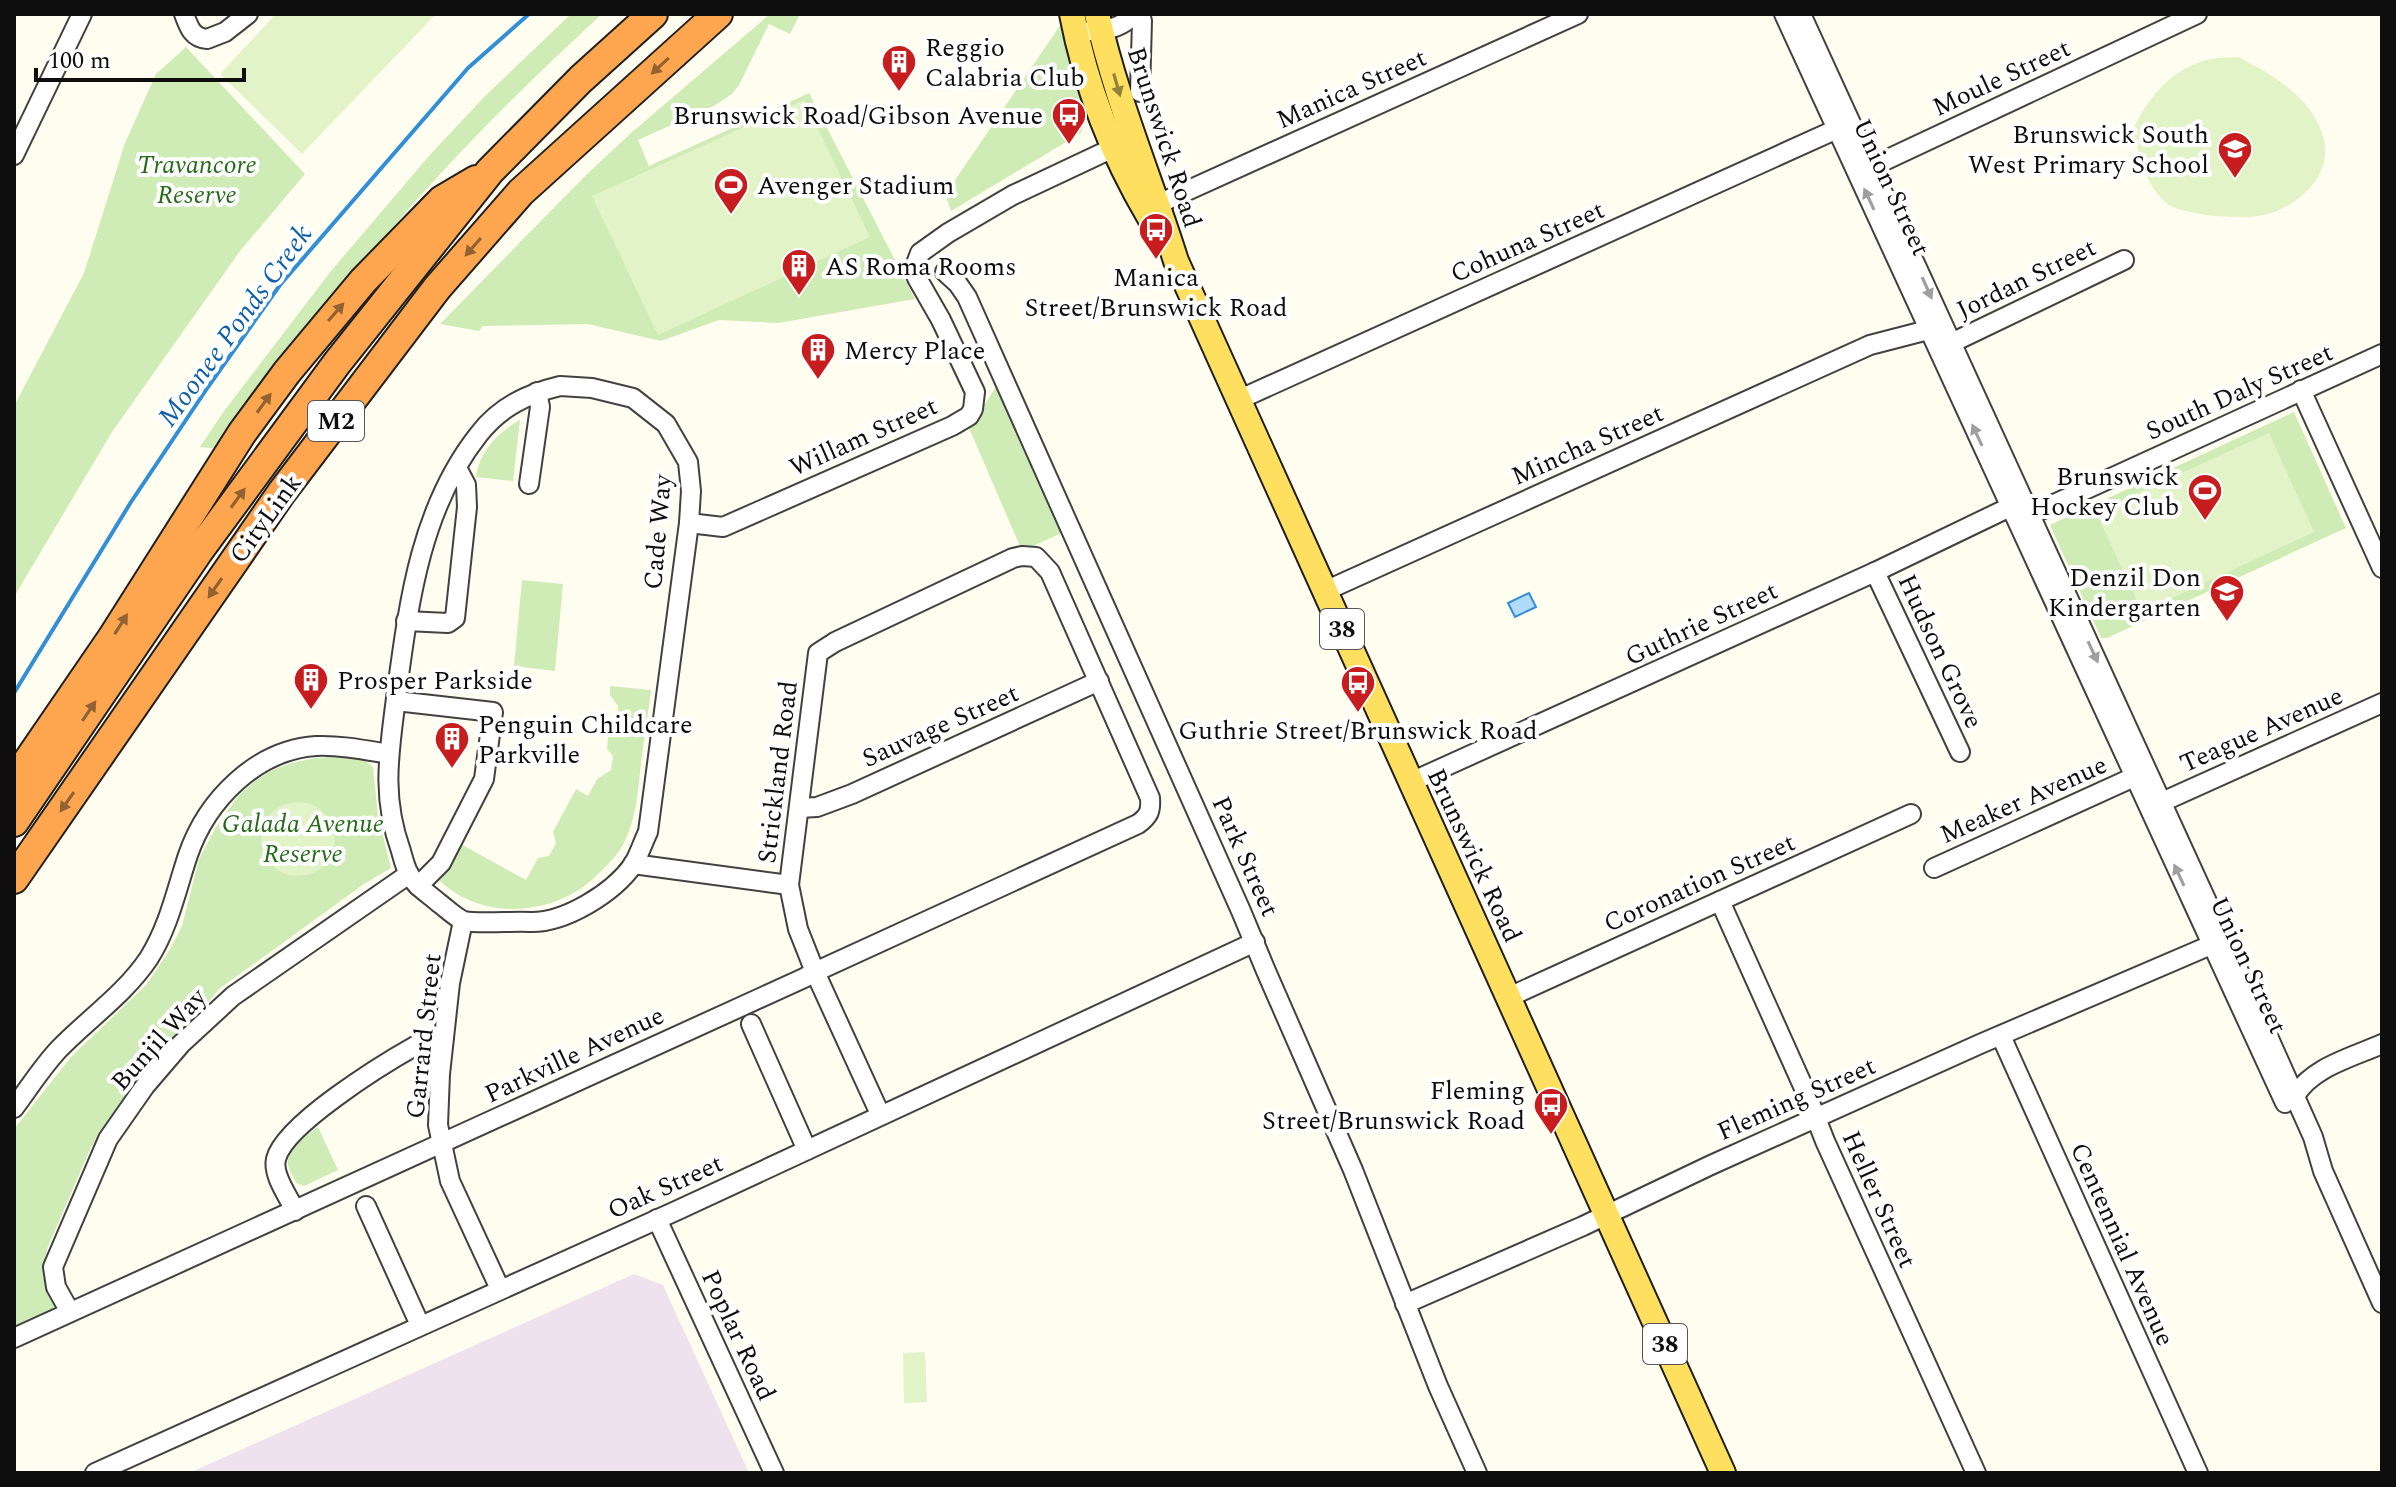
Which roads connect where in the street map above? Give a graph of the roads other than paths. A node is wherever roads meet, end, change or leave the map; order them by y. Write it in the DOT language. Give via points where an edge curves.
graph roads {
  1 [pos="184,14"];
  2 [pos="248,14"];
  3 [pos="653,14"];
  4 [pos="718,14"];
  5 [pos="1137,14"];
  6 [pos="1578,14"];
  7 [pos="1784,14"];
  8 [pos="1801,14"];
  9 [pos="2197,14"];
  10 [pos="75,18"];
  11 [pos="1104,20"];
  12 [pos="2171,20"];
  13 [pos="1075,32"];
  14 [pos="1805,42"];
  15 [pos="1140,92"];
  16 [pos="1837,129"];
  17 [pos="1123,143"];
  18 [pos="14,155"];
  19 [pos="1871,167"];
  20 [pos="490,171"];
  21 [pos="1152,207"];
  22 [pos="2124,260"];
  23 [pos="945,272"];
  24 [pos="1920,311"];
  25 [pos="1928,330"];
  26 [pos="1870,345"];
  27 [pos="1945,346"];
  28 [pos="2382,354"];
  29 [pos="2301,390"];
  30 [pos="537,392"];
  31 [pos="1238,400"];
  32 [pos="457,468"];
  33 [pos="529,484"];
  34 [pos="2010,507"];
  35 [pos="2030,515"];
  36 [pos="689,523"];
  37 [pos="2382,568"];
  38 [pos="1875,572"];
  39 [pos="1325,591"];
  40 [pos="406,621"];
  41 [pos="1099,681"];
  42 [pos="396,701"];
  43 [pos="2382,703"];
  44 [pos="1960,752"];
  45 [pos="389,754"];
  46 [pos="2141,774"];
  47 [pos="14,781"];
  48 [pos="1411,782"];
  49 [pos="2162,802"];
  50 [pos="799,808"];
  51 [pos="1911,814"];
  52 [pos="14,822"];
  53 [pos="633,864"];
  54 [pos="1934,868"];
  55 [pos="14,879"];
  56 [pos="413,880"];
  57 [pos="789,885"];
  58 [pos="1720,901"];
  59 [pos="463,921"];
  60 [pos="1255,942"];
  61 [pos="2211,945"];
  62 [pos="815,972"];
  63 [pos="1509,997"];
  64 [pos="751,1024"];
  65 [pos="2001,1036"];
  66 [pos="444,1037"];
  67 [pos="2382,1044"];
  68 [pos="2291,1088"];
  69 [pos="14,1108"];
  70 [pos="880,1114"];
  71 [pos="1817,1118"];
  72 [pos="440,1144"];
  73 [pos="807,1150"];
  74 [pos="2323,1171"];
  75 [pos="366,1206"];
  76 [pos="295,1211"];
  77 [pos="1607,1214"];
  78 [pos="657,1219"];
  79 [pos="500,1289"];
  80 [pos="2382,1303"];
  81 [pos="1405,1304"];
  82 [pos="70,1312"];
  83 [pos="420,1325"];
  84 [pos="14,1338"];
  85 [pos="95,1473"];
  86 [pos="774,1473"];
  87 [pos="1477,1473"];
  88 [pos="1723,1473"];
  89 [pos="1976,1473"];
  90 [pos="2198,1473"];
  1 -- 2 [label="street" via="195,36 207,39"];
  3 -- 20 [label="highway, CityLink / M2"];
  4 -- 55 [label="highway, CityLink / M2, one-way" via="521,192 437,288 282,492"];
  5 -- 11 [label="street, Brunswick Road" via="1119,26"];
  5 -- 15 [label="street, Brunswick Road" via="1142,21"];
  6 -- 21 [label="street, Manica Street"];
  7 -- 14 [label="street, Union Street"];
  8 -- 14 [label="street, Union Street"];
  9 -- 12 [label="street, Moule Street"];
  10 -- 18 [label="street"];
  11 -- 13 [label="street, Brunswick Road"];
  11 -- 17 [label="main road, Brunswick Road / 38, one-way"];
  12 -- 19 [label="street, Moule Street"];
  13 -- 17 [label="main road, Brunswick Road / 38" via="1102,123"];
  14 -- 16 [label="street, Union Street"];
  14 -- 19 [label="street, Union Street"];
  24 -- 16 [label="street, Union Street, one-way"];
  16 -- 31 [label="street, Cohuna Street"];
  17 -- 21 [label="main road, Brunswick Road / 38"];
  17 -- 36 [label="street, Willam Street" via="1013,195 920,253 914,269 917,278 975,392 969,416 723,527"];
  19 -- 27 [label="street, Union Street, one-way"];
  47 -- 20 [label="highway, one-way" via="287,372 363,281 442,200"];
  52 -- 20 [label="highway, CityLink / M2, one-way" via="207,539 337,363"];
  21 -- 31 [label="main road, Brunswick Road / 38"];
  22 -- 27 [label="street, Jordan Street"];
  23 -- 60 [label="street, Park Street" via="967,297"];
  24 -- 25 [label="street, Union Street"];
  24 -- 26 [label="street, Mincha Street"];
  25 -- 26 [label="street, Mincha Street"];
  25 -- 27 [label="street, Union Street"];
  26 -- 39 [label="street, Mincha Street"];
  34 -- 27 [label="street, Union Street, one-way"];
  27 -- 35 [label="street, Union Street"];
  28 -- 29 [label="street, South Daly Street"];
  29 -- 35 [label="street, South Daly Street"];
  29 -- 37 [label="street"];
  30 -- 32 [label="street, Cade Way" via="509,405 479,434"];
  30 -- 33 [label="street" via="540,407"];
  30 -- 36 [label="street, Cade Way" via="560,386 592,388 633,398 666,424 688,462"];
  31 -- 39 [label="main road, Brunswick Road / 38"];
  32 -- 40 [label="street, Cade Way" via="419,557"];
  32 -- 40 [label="street" via="466,485 467,507 455,618 448,623"];
  34 -- 38 [label="street, Guthrie Street"];
  34 -- 46 [label="street, Union Street"];
  35 -- 46 [label="street, Union Street, one-way"];
  36 -- 53 [label="street, Cade Way" via="648,832"];
  38 -- 44 [label="street, Hudson Grove"];
  38 -- 48 [label="street, Guthrie Street"];
  39 -- 48 [label="main road, Brunswick Road / 38"];
  40 -- 42 [label="street, Cade Way"];
  41 -- 50 [label="street, Sauvage Street" via="852,794"];
  41 -- 50 [label="street, Strickland Road" via="1050,572 1036,557 1013,558 818,653"];
  41 -- 62 [label="street, Parkville Avenue" via="1150,798 1146,818"];
  42 -- 45 [label="street, Cade Way"];
  42 -- 56 [label="street, Bunjil Way" via="493,712 484,779 441,863"];
  43 -- 49 [label="street, Teague Avenue"];
  45 -- 56 [label="street, Cade Way" via="387,793 395,834"];
  45 -- 69 [label="street" via="315,746 265,760 242,776 200,830 168,921 146,961 61,1047"];
  46 -- 49 [label="street, Union Street"];
  46 -- 54 [label="street, Meaker Avenue"];
  61 -- 46 [label="street, Union Street, one-way"];
  48 -- 63 [label="main road, Brunswick Road / 38"];
  49 -- 68 [label="street, Union Street"];
  50 -- 57 [label="street, Strickland Road"];
  51 -- 58 [label="street, Coronation Street"];
  53 -- 57 [label="street"];
  53 -- 59 [label="street, Cade Way" via="608,891 560,917 540,922"];
  56 -- 59 [label="street"];
  56 -- 82 [label="street, Bunjil Way" via="233,996 145,1086 108,1139 53,1267 56,1287"];
  57 -- 62 [label="street, Strickland Road"];
  58 -- 63 [label="street, Coronation Street"];
  58 -- 71 [label="street, Heller Street"];
  59 -- 66 [label="street, Garrard Street"];
  60 -- 70 [label="street, Oak Street"];
  60 -- 81 [label="street, Park Street"];
  61 -- 65 [label="street, Fleming Street"];
  61 -- 74 [label="street, Union Street" via="2303,1142"];
  62 -- 70 [label="street, Strickland Road"];
  62 -- 72 [label="street, Parkville Avenue"];
  63 -- 77 [label="main road, Brunswick Road / 38"];
  64 -- 73 [label="street"];
  65 -- 71 [label="street, Fleming Street"];
  65 -- 90 [label="street, Centennial Avenue"];
  66 -- 72 [label="street, Garrard Street"];
  66 -- 76 [label="street" via="418,1044 294,1132 280,1150 276,1170"];
  67 -- 68 [label="street"];
  68 -- 74 [label="street, Union Street"];
  70 -- 73 [label="street, Oak Street"];
  71 -- 77 [label="street, Fleming Street"];
  71 -- 89 [label="street, Heller Street"];
  72 -- 76 [label="street, Parkville Avenue"];
  72 -- 79 [label="street, Garrard Street" via="450,1181"];
  73 -- 78 [label="street, Oak Street"];
  74 -- 80 [label="street, Union Street"];
  75 -- 83 [label="street"];
  76 -- 82 [label="street, Parkville Avenue"];
  77 -- 81 [label="street, Fleming Street"];
  77 -- 88 [label="main road, Brunswick Road / 38"];
  78 -- 79 [label="street, Oak Street"];
  78 -- 86 [label="street, Poplar Road"];
  79 -- 83 [label="street, Oak Street"];
  81 -- 87 [label="street, Park Street"];
  82 -- 84 [label="street, Parkville Avenue"];
  83 -- 85 [label="street, Oak Street"];
}
